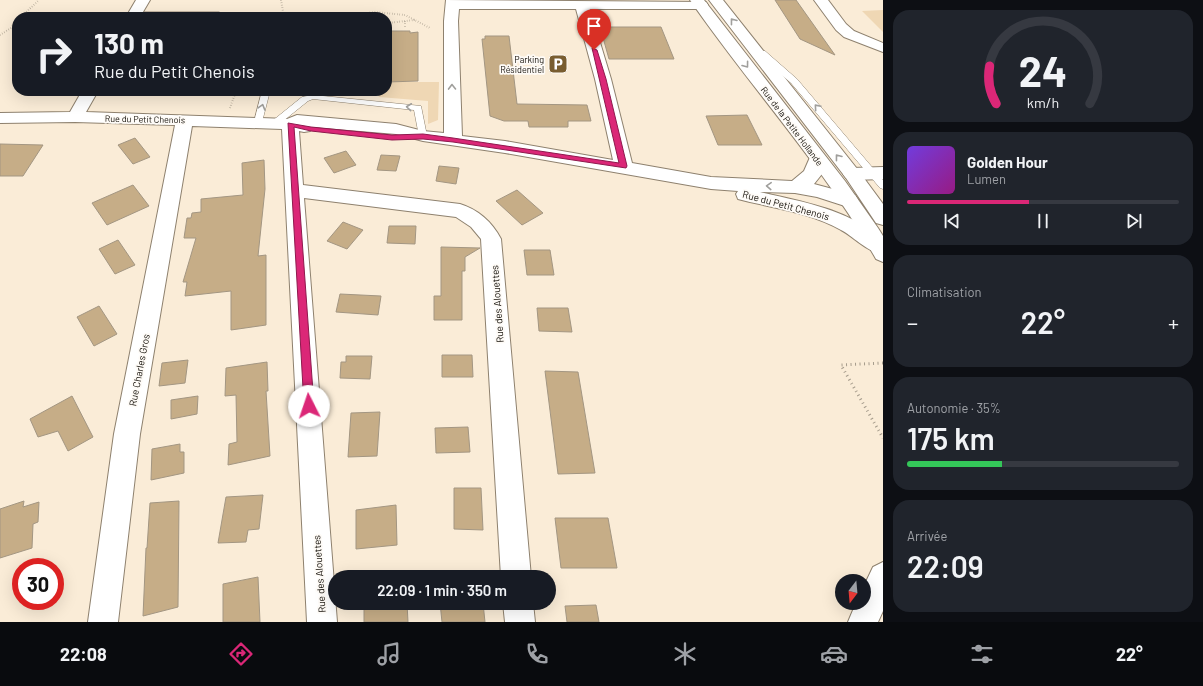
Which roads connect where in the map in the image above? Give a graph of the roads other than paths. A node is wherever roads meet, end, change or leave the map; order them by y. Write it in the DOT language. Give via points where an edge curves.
graph roads {
  1 [pos="143,0"];
  2 [pos="716,0"];
  3 [pos="821,0"];
  4 [pos="699,2"];
  5 [pos="453,3"];
  6 [pos="582,4"];
  7 [pos="136,12"];
  8 [pos="749,42"];
  9 [pos="883,48"];
  10 [pos="87,96"];
  11 [pos="267,96"];
  12 [pos="75,117"];
  13 [pos="0,118"];
  14 [pos="185,120"];
  15 [pos="274,124"];
  16 [pos="423,136"];
  17 [pos="453,140"];
  18 [pos="817,159"];
  19 [pos="624,166"];
  20 [pos="852,174"];
  21 [pos="711,183"];
  22 [pos="877,183"];
  23 [pos="795,187"];
  24 [pos="295,190"];
  25 [pos="848,200"];
  26 [pos="812,210"];
  27 [pos="883,218"];
  28 [pos="881,250"];
  29 [pos="515,570"];
  30 [pos="883,577"];
  31 [pos="519,610"];
  32 [pos="103,622"];
  33 [pos="322,622"];
  34 [pos="520,622"];
  35 [pos="863,622"];
  1 -- 7 [label="street"];
  8 -- 2 [label="street, Rue de la Petite Hollande, one-way"];
  3 -- 9 [label="street" via="841,27 850,34"];
  4 -- 6 [label="street"];
  4 -- 18 [label="street, Rue de la Petite Hollande, one-way"];
  5 -- 6 [label="street"];
  17 -- 5 [label="street, one-way"];
  6 -- 19 [label="street"];
  20 -- 8 [label="street, Rue de la Petite Hollande, one-way"];
  22 -- 8 [label="lane, one-way" via="852,147 794,81"];
  10 -- 12 [label="street"];
  15 -- 11 [label="lane, one-way"];
  12 -- 13 [label="street, Rue du Petit Chenois"];
  12 -- 14 [label="street, Rue du Petit Chenois"];
  14 -- 15 [label="street, Rue du Petit Chenois"];
  14 -- 32 [label="street, Rue Charles Gros" via="127,434"];
  15 -- 16 [label="street, Rue du Petit Chenois" via="392,137"];
  16 -- 15 [label="lane, one-way" via="418,108 313,97 305,99"];
  15 -- 24 [label="street, Rue des Alouettes"];
  16 -- 17 [label="street, Rue du Petit Chenois"];
  17 -- 19 [label="street, Rue du Petit Chenois"];
  18 -- 23 [label="street, Rue du Petit Chenois" via="815,172"];
  18 -- 25 [label="street, Rue de la Petite Hollande"];
  19 -- 21 [label="street, Rue du Petit Chenois"];
  20 -- 22 [label="street"];
  20 -- 22 [label="street, Rue de la Petite Hollande"];
  23 -- 21 [label="street, Rue du Petit Chenois, one-way"];
  21 -- 26 [label="street, Rue du Petit Chenois" via="747,195"];
  22 -- 25 [label="street"];
  22 -- 27 [label="street, Rue de la Petite Hollande"];
  23 -- 25 [label="street, Rue du Petit Chenois"];
  24 -- 29 [label="street, Rue des Alouettes" via="460,211 485,228 491,239"];
  24 -- 33 [label="street, Rue des Alouettes"];
  25 -- 26 [label="street" via="826,210"];
  25 -- 28 [label="street, Rue de la Petite Hollande"];
  26 -- 28 [label="street, Rue du Petit Chenois" via="842,221 861,232"];
  30 -- 35 [label="street"];
  31 -- 34 [label="street"];
}
